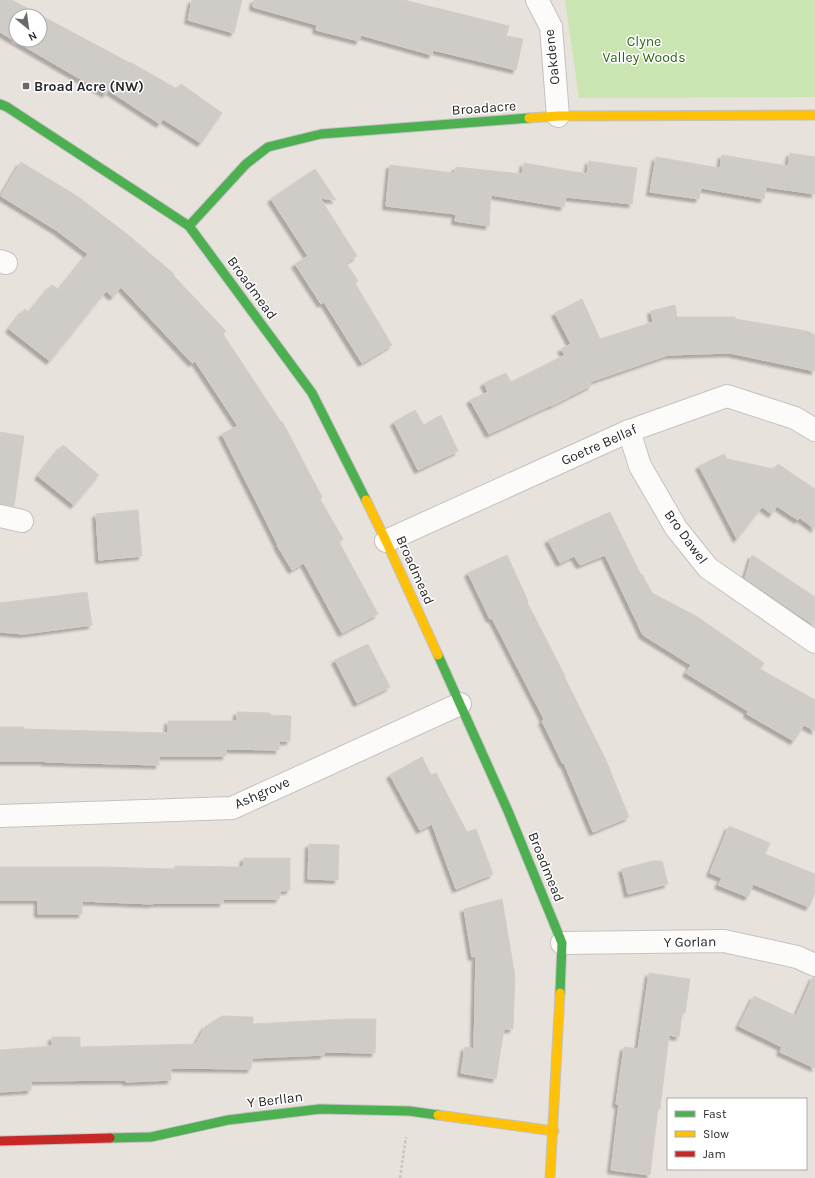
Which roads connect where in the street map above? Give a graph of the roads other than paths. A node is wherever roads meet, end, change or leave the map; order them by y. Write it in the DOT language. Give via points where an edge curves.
graph roads {
  1 [pos="537,0"];
  2 [pos="0,104"];
  3 [pos="815,115"];
  4 [pos="558,116"];
  5 [pos="189,226"];
  6 [pos="815,430"];
  7 [pos="629,431"];
  8 [pos="0,516"];
  9 [pos="22,521"];
  10 [pos="386,541"];
  11 [pos="815,642"];
  12 [pos="460,704"];
  13 [pos="0,816"];
  14 [pos="562,943"];
  15 [pos="815,965"];
  16 [pos="554,1131"];
  17 [pos="0,1141"];
  18 [pos="550,1178"];
  1 -- 4 [label="street, Oakdene" via="551,27"];
  2 -- 5 [label="street, Broadmead"];
  3 -- 4 [label="street, Broadacre"];
  4 -- 5 [label="street, Broadacre" via="321,134 268,147 246,164"];
  5 -- 10 [label="street, Broadmead" via="312,393"];
  6 -- 7 [label="street, Goetre Bellaf" via="796,418 727,396"];
  7 -- 10 [label="street, Goetre Bellaf"];
  7 -- 11 [label="street, Bro Dawel" via="640,466 676,528 708,568"];
  8 -- 9 [label="street"];
  10 -- 12 [label="street, Broadmead"];
  12 -- 13 [label="street, Ashgrove" via="232,808"];
  12 -- 14 [label="street, Broadmead" via="508,811"];
  14 -- 15 [label="street, Y Gorlan" via="724,941 797,957"];
  14 -- 16 [label="street, Broadmead"];
  16 -- 17 [label="street, Y Berllan" via="409,1111 320,1109 228,1120 151,1137"];
  16 -- 18 [label="street, Broadmead"];
}
